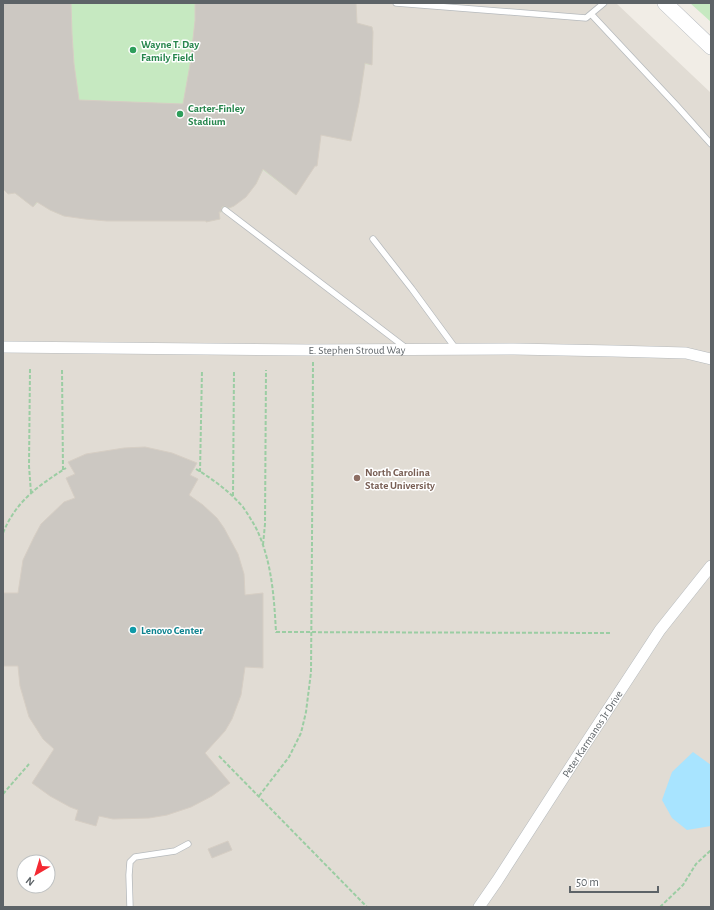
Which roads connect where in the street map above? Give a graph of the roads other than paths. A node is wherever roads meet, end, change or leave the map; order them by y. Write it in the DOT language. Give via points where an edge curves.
graph roads {
  1 [pos="396,3"];
  2 [pos="604,3"];
  3 [pos="665,3"];
  4 [pos="591,14"];
  5 [pos="711,47"];
  6 [pos="711,144"];
  7 [pos="225,210"];
  8 [pos="373,239"];
  9 [pos="3,347"];
  10 [pos="409,350"];
  11 [pos="456,350"];
  12 [pos="711,360"];
  13 [pos="711,566"];
  14 [pos="188,844"];
  15 [pos="130,907"];
  16 [pos="480,907"];
  1 -- 4 [label="lane" via="586,18"];
  2 -- 4 [label="lane"];
  3 -- 5 [label="main road"];
  4 -- 6 [label="lane"];
  7 -- 10 [label="lane"];
  8 -- 11 [label="lane"];
  9 -- 10 [label="street, E. Stephen Stroud Way"];
  10 -- 11 [label="street, E. Stephen Stroud Way"];
  11 -- 12 [label="street, E. Stephen Stroud Way" via="686,353"];
  13 -- 16 [label="street, Peter Karmanos Jr Drive" via="660,630"];
  14 -- 15 [label="lane" via="175,851 135,857 130,862"];
}
